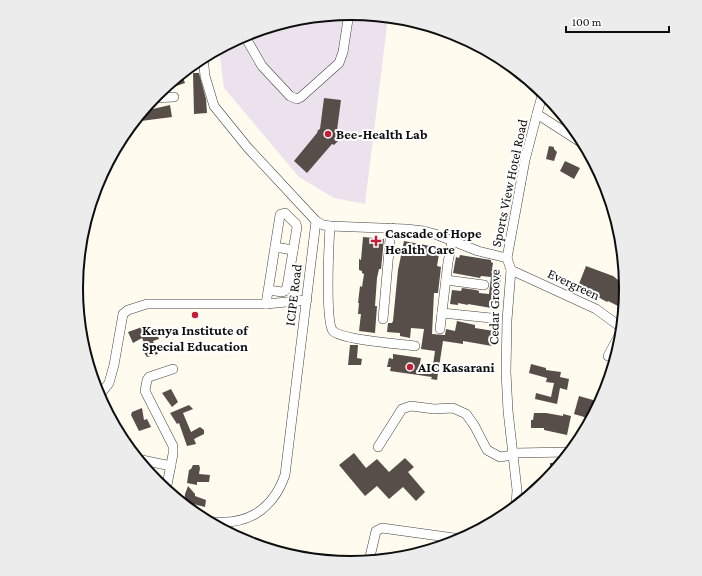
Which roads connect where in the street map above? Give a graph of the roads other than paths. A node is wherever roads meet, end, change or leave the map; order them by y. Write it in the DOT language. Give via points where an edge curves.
graph roads {
  1 [pos="348,20"];
  2 [pos="247,40"];
  3 [pos="204,64"];
  4 [pos="174,97"];
  5 [pos="161,98"];
  6 [pos="541,98"];
  7 [pos="537,114"];
  8 [pos="573,137"];
  9 [pos="316,221"];
  10 [pos="330,226"];
  11 [pos="392,228"];
  12 [pos="452,242"];
  13 [pos="275,247"];
  14 [pos="294,250"];
  15 [pos="508,258"];
  16 [pos="510,270"];
  17 [pos="446,280"];
  18 [pos="484,285"];
  19 [pos="269,290"];
  20 [pos="307,300"];
  21 [pos="266,304"];
  22 [pos="442,313"];
  23 [pos="491,318"];
  24 [pos="382,319"];
  25 [pos="617,325"];
  26 [pos="440,329"];
  27 [pos="415,346"];
  28 [pos="612,348"];
  29 [pos="608,356"];
  30 [pos="173,369"];
  31 [pos="103,391"];
  32 [pos="378,447"];
  33 [pos="563,452"];
  34 [pos="514,454"];
  35 [pos="147,461"];
  36 [pos="171,466"];
  37 [pos="167,483"];
  38 [pos="516,499"];
  39 [pos="222,523"];
  40 [pos="450,537"];
  41 [pos="370,555"];
  1 -- 2 [label="street" via="339,63 297,99 290,96 262,66"];
  3 -- 9 [label="street" via="214,106 248,148"];
  4 -- 5 [label="street"];
  6 -- 7 [label="street, Sports View Hotel Road"];
  7 -- 8 [label="street"];
  7 -- 15 [label="street, Sports View Hotel Road" via="525,160"];
  9 -- 10 [label="street, Cedar Groove"];
  9 -- 20 [label="street, ICIPE Road"];
  10 -- 11 [label="street, Cedar Groove"];
  10 -- 27 [label="street" via="329,312 333,331 358,339"];
  11 -- 12 [label="street, Cedar Groove" via="424,231"];
  11 -- 24 [label="street"];
  12 -- 15 [label="street, Cedar Groove"];
  12 -- 17 [label="street"];
  13 -- 14 [label="street"];
  13 -- 14 [label="street" via="280,215 285,213 297,225"];
  13 -- 19 [label="street"];
  14 -- 19 [label="street" via="285,291"];
  15 -- 16 [label="street, Cedar Groove"];
  16 -- 25 [label="street, Evergreen" via="596,309"];
  16 -- 34 [label="street, Cedar Groove" via="506,372"];
  17 -- 18 [label="street"];
  17 -- 22 [label="street"];
  19 -- 21 [label="street"];
  20 -- 21 [label="street"];
  20 -- 39 [label="street, ICIPE Road" via="285,476 275,497 260,512 235,522"];
  21 -- 31 [label="street" via="147,304 128,310 123,314 114,365 109,383"];
  22 -- 23 [label="street"];
  22 -- 26 [label="street"];
  28 -- 29 [label="street"];
  30 -- 36 [label="street" via="149,378 146,391 172,446"];
  32 -- 34 [label="street" via="402,409 411,406 453,408 466,414 487,450 500,457"];
  33 -- 34 [label="street"];
  34 -- 38 [label="street, Cedar Groove"];
  35 -- 36 [label="street"];
  36 -- 37 [label="street"];
  40 -- 41 [label="street" via="382,528 376,531"];
}
